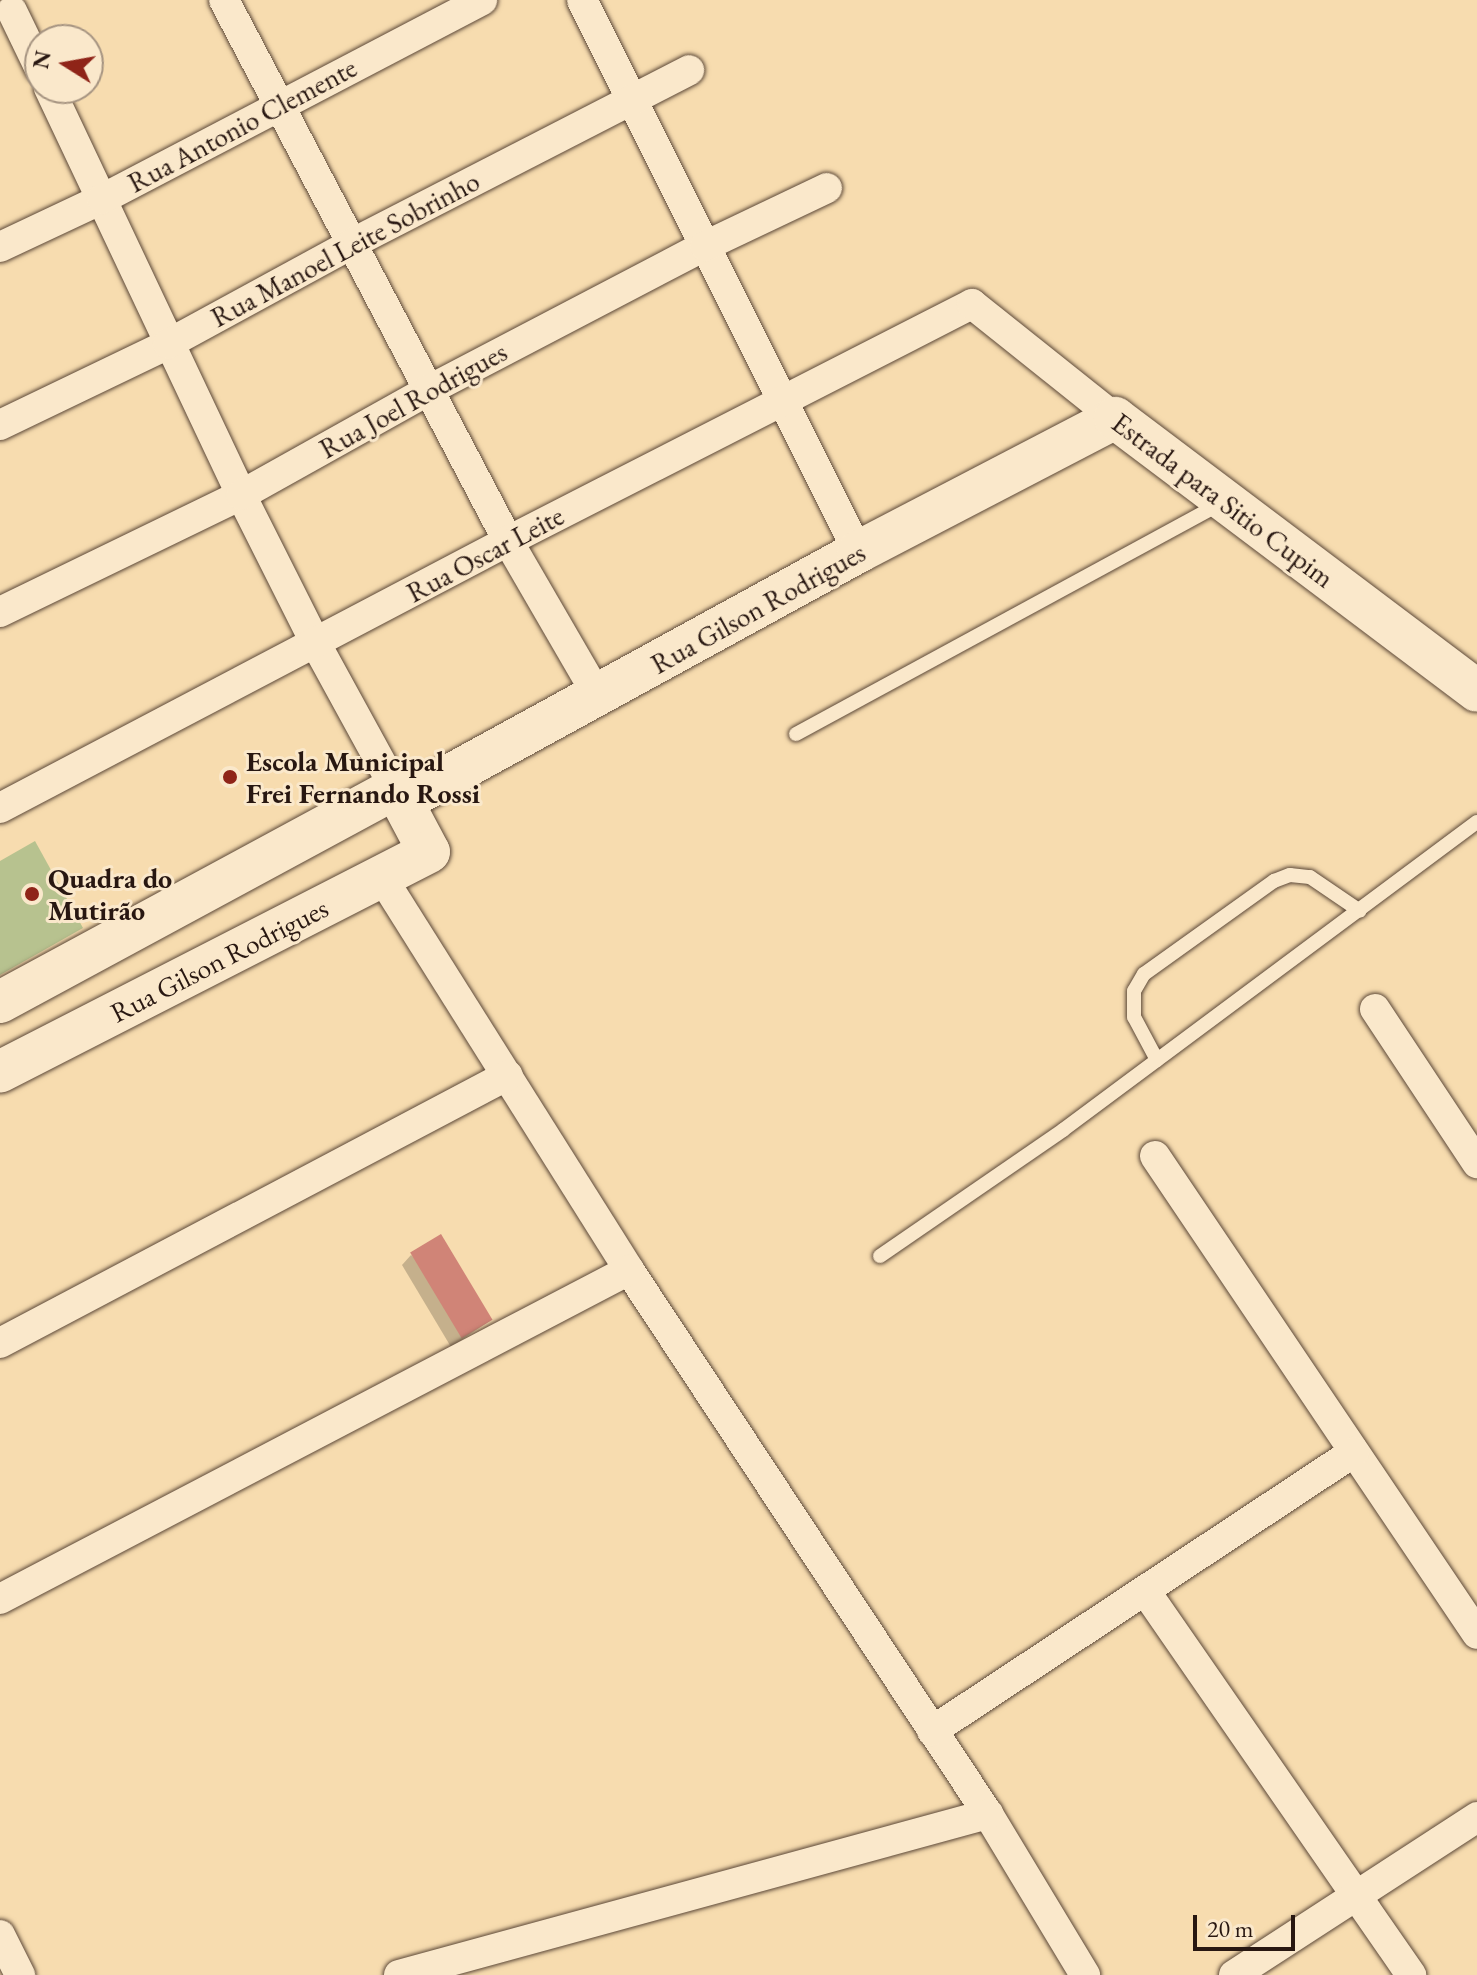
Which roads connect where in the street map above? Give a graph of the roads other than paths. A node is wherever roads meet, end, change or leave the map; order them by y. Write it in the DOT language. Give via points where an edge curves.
graph roads {
  1 [pos="224,0"];
  2 [pos="482,0"];
  3 [pos="582,0"];
  4 [pos="15,9"];
  5 [pos="24,31"];
  6 [pos="689,70"];
  7 [pos="631,100"];
  8 [pos="57,104"];
  9 [pos="279,104"];
  10 [pos="827,188"];
  11 [pos="102,199"];
  12 [pos="353,243"];
  13 [pos="705,246"];
  14 [pos="0,247"];
  15 [pos="972,304"];
  16 [pos="168,344"];
  17 [pos="429,390"];
  18 [pos="781,400"];
  19 [pos="1115,418"];
  20 [pos="0,425"];
  21 [pos="241,495"];
  22 [pos="1224,502"];
  23 [pos="508,541"];
  24 [pos="858,552"];
  25 [pos="0,612"];
  26 [pos="316,644"];
  27 [pos="1477,691"];
  28 [pos="598,696"];
  29 [pos="796,734"];
  30 [pos="399,794"];
  31 [pos="0,808"];
  32 [pos="1477,822"];
  33 [pos="381,876"];
  34 [pos="1360,911"];
  35 [pos="0,1002"];
  36 [pos="1375,1009"];
  37 [pos="1157,1060"];
  38 [pos="0,1072"];
  39 [pos="508,1075"];
  40 [pos="1155,1156"];
  41 [pos="1477,1163"];
  42 [pos="880,1256"];
  43 [pos="629,1270"];
  44 [pos="0,1343"];
  45 [pos="1354,1452"];
  46 [pos="1146,1592"];
  47 [pos="0,1599"];
  48 [pos="1477,1634"];
  49 [pos="932,1731"];
  50 [pos="988,1814"];
  51 [pos="1477,1817"];
  52 [pos="1355,1896"];
  53 [pos="0,1935"];
  54 [pos="20,1975"];
  55 [pos="399,1975"];
  56 [pos="1085,1975"];
  57 [pos="1234,1975"];
  58 [pos="1411,1975"];
  1 -- 9 [label="street"];
  2 -- 9 [label="street, Rua Antonio Clemente"];
  3 -- 7 [label="street"];
  4 -- 5 [label="street"];
  6 -- 7 [label="street, Rua Manoel Leite Sobrinho"];
  7 -- 12 [label="street, Rua Manoel Leite Sobrinho"];
  7 -- 13 [label="street"];
  8 -- 11 [label="street"];
  9 -- 11 [label="street, Rua Antonio Clemente"];
  9 -- 12 [label="street"];
  10 -- 13 [label="street, Rua Joel Rodrigues"];
  11 -- 14 [label="street, Rua Antonio Clemente"];
  11 -- 16 [label="street"];
  12 -- 16 [label="street, Rua Manoel Leite Sobrinho"];
  12 -- 17 [label="street"];
  13 -- 17 [label="street, Rua Joel Rodrigues"];
  13 -- 18 [label="street"];
  15 -- 18 [label="street, Rua Oscar Leite"];
  15 -- 19 [label="street, Estrada para Sitio Cupim"];
  16 -- 20 [label="street, Rua Manoel Leite Sobrinho"];
  16 -- 21 [label="street"];
  17 -- 21 [label="street, Rua Joel Rodrigues"];
  17 -- 23 [label="street"];
  18 -- 23 [label="street, Rua Oscar Leite"];
  18 -- 24 [label="street"];
  19 -- 22 [label="street, Estrada para Sitio Cupim"];
  19 -- 24 [label="street, Rua Gilson Rodrigues"];
  21 -- 25 [label="street, Rua Joel Rodrigues"];
  21 -- 26 [label="street"];
  22 -- 27 [label="street, Estrada para Sitio Cupim"];
  22 -- 29 [label="lane"];
  23 -- 26 [label="street, Rua Oscar Leite"];
  23 -- 28 [label="street"];
  24 -- 28 [label="street, Rua Gilson Rodrigues"];
  26 -- 30 [label="street"];
  26 -- 31 [label="street, Rua Oscar Leite"];
  28 -- 30 [label="street, Rua Gilson Rodrigues"];
  30 -- 33 [label="street, Rua Gilson Rodrigues" via="429,852"];
  30 -- 35 [label="street, Rua Gilson Rodrigues"];
  32 -- 34 [label="lane"];
  33 -- 38 [label="street, Rua Gilson Rodrigues"];
  33 -- 39 [label="street"];
  34 -- 37 [label="lane"];
  34 -- 37 [label="lane" via="1310,877 1290,875 1274,881 1144,974 1134,991 1134,1017"];
  36 -- 41 [label="street"];
  37 -- 42 [label="lane"];
  39 -- 43 [label="street"];
  39 -- 44 [label="street"];
  40 -- 45 [label="street"];
  43 -- 47 [label="street"];
  43 -- 49 [label="street"];
  45 -- 46 [label="street"];
  45 -- 48 [label="street"];
  46 -- 49 [label="street"];
  46 -- 52 [label="street"];
  49 -- 50 [label="street"];
  50 -- 55 [label="street"];
  50 -- 56 [label="street"];
  51 -- 52 [label="street"];
  52 -- 57 [label="street"];
  52 -- 58 [label="street"];
  53 -- 54 [label="street"];
}
